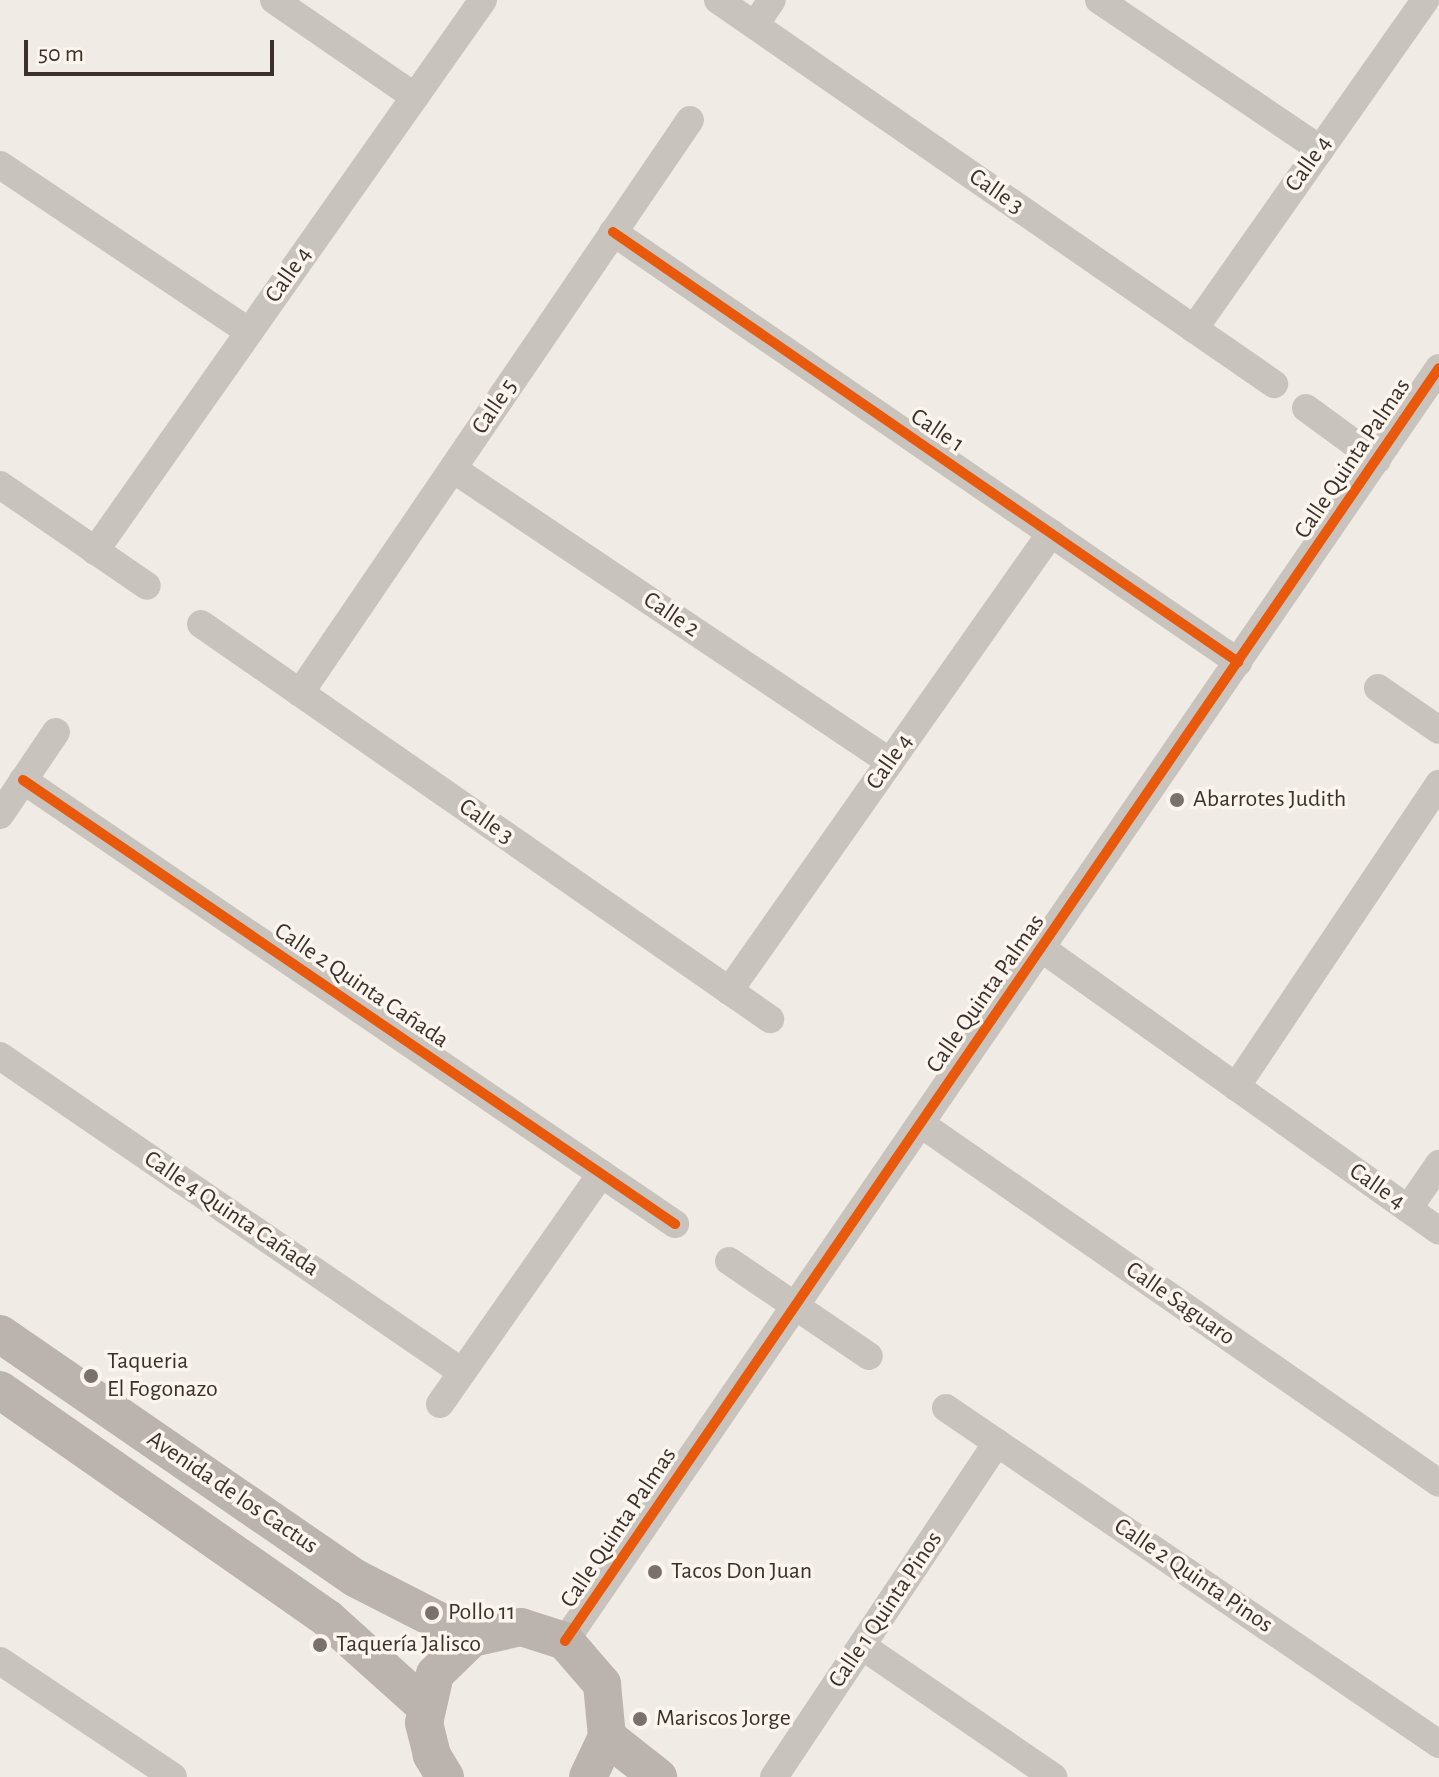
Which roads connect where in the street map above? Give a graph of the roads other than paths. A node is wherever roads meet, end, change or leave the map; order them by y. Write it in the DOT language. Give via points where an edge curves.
graph roads {
  1 [pos="274,0"];
  2 [pos="483,0"];
  3 [pos="718,0"];
  4 [pos="772,0"];
  5 [pos="1099,0"];
  6 [pos="1425,0"];
  7 [pos="755,25"];
  8 [pos="415,97"];
  9 [pos="690,120"];
  10 [pos="1320,149"];
  11 [pos="0,165"];
  12 [pos="613,232"];
  13 [pos="1194,329"];
  14 [pos="249,332"];
  15 [pos="1439,368"];
  16 [pos="1274,384"];
  17 [pos="1306,408"];
  18 [pos="1377,460"];
  19 [pos="453,469"];
  20 [pos="0,485"];
  21 [pos="1051,533"];
  22 [pos="95,551"];
  23 [pos="147,586"];
  24 [pos="201,624"];
  25 [pos="1238,662"];
  26 [pos="1378,688"];
  27 [pos="300,693"];
  28 [pos="1439,730"];
  29 [pos="56,732"];
  30 [pos="890,762"];
  31 [pos="23,780"];
  32 [pos="1439,784"];
  33 [pos="0,815"];
  34 [pos="1041,948"];
  35 [pos="729,991"];
  36 [pos="770,1019"];
  37 [pos="0,1056"];
  38 [pos="1236,1087"];
  39 [pos="921,1124"];
  40 [pos="1439,1164"];
  41 [pos="601,1174"];
  42 [pos="1408,1209"];
  43 [pos="675,1224"];
  44 [pos="1439,1231"];
  45 [pos="729,1261"];
  46 [pos="796,1306"];
  47 [pos="0,1334"];
  48 [pos="869,1356"];
  49 [pos="462,1372"];
  50 [pos="0,1390"];
  51 [pos="440,1404"];
  52 [pos="946,1408"];
  53 [pos="997,1443"];
  54 [pos="1439,1483"];
  55 [pos="472,1638"];
  56 [pos="565,1641"];
  57 [pos="862,1646"];
  58 [pos="0,1661"];
  59 [pos="425,1706"];
  60 [pos="607,1737"];
  61 [pos="1439,1744"];
  62 [pos="173,1777"];
  63 [pos="445,1777"];
  64 [pos="588,1777"];
  65 [pos="658,1777"];
  66 [pos="774,1777"];
  67 [pos="1053,1777"];
  1 -- 8 [label="street"];
  2 -- 8 [label="street, Calle 4"];
  3 -- 7 [label="street, Calle 3"];
  4 -- 7 [label="street"];
  5 -- 10 [label="street"];
  6 -- 10 [label="street, Calle 4"];
  7 -- 13 [label="street, Calle 3"];
  8 -- 14 [label="street, Calle 4"];
  9 -- 12 [label="street, Calle 5"];
  10 -- 13 [label="street, Calle 4"];
  11 -- 14 [label="street"];
  12 -- 19 [label="street, Calle 5"];
  12 -- 21 [label="street, Calle 1"];
  13 -- 16 [label="street, Calle 3"];
  14 -- 22 [label="street, Calle 4"];
  15 -- 18 [label="street, Calle Quinta Palmas"];
  17 -- 18 [label="street"];
  18 -- 25 [label="street, Calle Quinta Palmas"];
  19 -- 27 [label="street, Calle 5"];
  19 -- 30 [label="street, Calle 2"];
  20 -- 22 [label="street"];
  21 -- 25 [label="street, Calle 1"];
  21 -- 30 [label="street, Calle 4"];
  22 -- 23 [label="street"];
  24 -- 27 [label="street, Calle 3"];
  25 -- 34 [label="street, Calle Quinta Palmas"];
  26 -- 28 [label="street"];
  27 -- 35 [label="street, Calle 3"];
  29 -- 31 [label="street"];
  30 -- 35 [label="street, Calle 4"];
  31 -- 33 [label="street"];
  31 -- 41 [label="street, Calle 2 Quinta Cañada"];
  32 -- 38 [label="street"];
  34 -- 38 [label="street, Calle 4"];
  34 -- 39 [label="street, Calle Quinta Palmas"];
  35 -- 36 [label="street, Calle 3"];
  37 -- 49 [label="street, Calle 4 Quinta Cañada"];
  38 -- 42 [label="street, Calle 4"];
  39 -- 46 [label="street, Calle Quinta Palmas"];
  39 -- 54 [label="street, Calle Saguaro"];
  40 -- 42 [label="street"];
  41 -- 43 [label="street, Calle 2 Quinta Cañada"];
  41 -- 49 [label="street"];
  42 -- 44 [label="street, Calle 4"];
  45 -- 46 [label="street"];
  46 -- 48 [label="street"];
  46 -- 56 [label="street, Calle Quinta Palmas"];
  47 -- 55 [label="street, Avenida de los Cactus" via="355,1578"];
  49 -- 51 [label="street"];
  50 -- 59 [label="street, Avenida de los Cactus" via="328,1619"];
  52 -- 53 [label="street, Calle 2 Quinta Pinos"];
  53 -- 57 [label="street, Calle 1 Quinta Pinos"];
  53 -- 61 [label="street, Calle 2 Quinta Pinos"];
  55 -- 56 [label="street" via="521,1627"];
  55 -- 59 [label="street" via="440,1667"];
  56 -- 60 [label="street" via="602,1684"];
  57 -- 66 [label="street, Calle 1 Quinta Pinos"];
  57 -- 67 [label="street"];
  58 -- 62 [label="street"];
  59 -- 63 [label="street" via="426,1739"];
  60 -- 64 [label="street"];
  60 -- 65 [label="street"];
}
